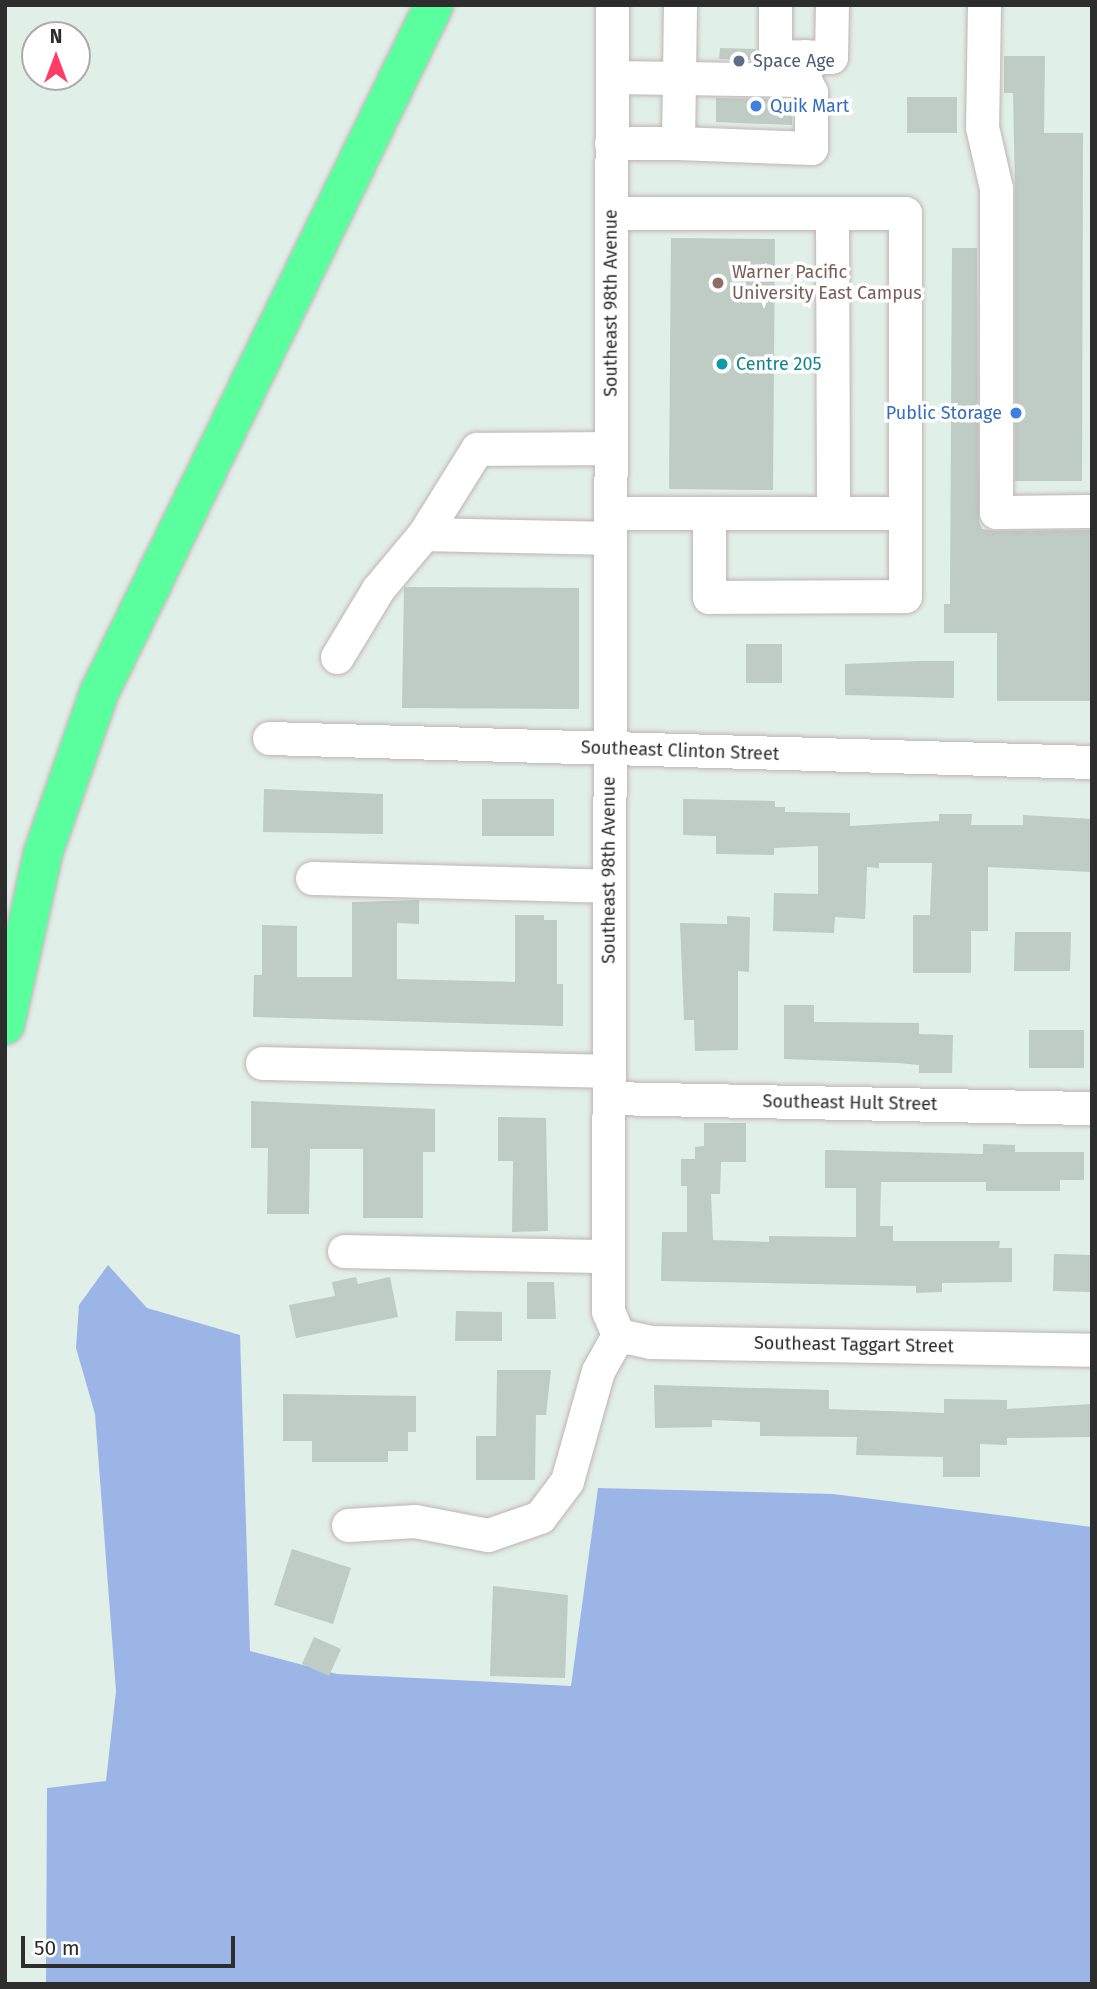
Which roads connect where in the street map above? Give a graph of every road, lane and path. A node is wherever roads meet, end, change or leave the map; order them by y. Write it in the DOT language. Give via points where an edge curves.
graph roads {
  1 [pos="434,5"];
  2 [pos="612,5"];
  3 [pos="680,5"];
  4 [pos="775,5"];
  5 [pos="832,5"];
  6 [pos="984,5"];
  7 [pos="805,68"];
  8 [pos="611,76"];
  9 [pos="679,78"];
  10 [pos="611,143"];
  11 [pos="678,143"];
  12 [pos="611,213"];
  13 [pos="832,213"];
  14 [pos="611,448"];
  15 [pos="1092,511"];
  16 [pos="709,513"];
  17 [pos="833,513"];
  18 [pos="905,513"];
  19 [pos="610,525"];
  20 [pos="424,534"];
  21 [pos="337,657"];
  22 [pos="269,738"];
  23 [pos="609,749"];
  24 [pos="1092,762"];
  25 [pos="312,878"];
  26 [pos="609,887"];
  27 [pos="5,1025"];
  28 [pos="262,1063"];
  29 [pos="608,1084"];
  30 [pos="1092,1108"];
  31 [pos="344,1251"];
  32 [pos="608,1256"];
  33 [pos="618,1335"];
  34 [pos="1092,1350"];
  35 [pos="348,1525"];
  1 -- 27 [label="highway" via="99,692 43,853"];
  2 -- 8 [label="street, Southeast 98th Avenue"];
  3 -- 9 [label="street"];
  4 -- 7 [label="street" via="775,56"];
  5 -- 7 [label="street" via="831,57"];
  6 -- 15 [label="street" via="982,127 996,188 996,512"];
  7 -- 9 [label="street"];
  7 -- 11 [label="street" via="811,92 811,148"];
  8 -- 9 [label="street"];
  8 -- 10 [label="street, Southeast 98th Avenue"];
  9 -- 11 [label="street"];
  10 -- 11 [label="street"];
  10 -- 12 [label="street, Southeast 98th Avenue"];
  12 -- 13 [label="street"];
  12 -- 14 [label="street, Southeast 98th Avenue"];
  13 -- 17 [label="street"];
  13 -- 18 [label="street" via="905,213"];
  14 -- 19 [label="street, Southeast 98th Avenue"];
  14 -- 20 [label="street" via="477,449"];
  16 -- 17 [label="street"];
  16 -- 18 [label="street" via="709,597 905,596"];
  16 -- 19 [label="street"];
  17 -- 18 [label="street"];
  19 -- 20 [label="street"];
  19 -- 23 [label="street, Southeast 98th Avenue"];
  20 -- 21 [label="street" via="378,589"];
  22 -- 23 [label="street, Southeast Clinton Street"];
  23 -- 24 [label="street, Southeast Clinton Street"];
  23 -- 26 [label="street, Southeast 98th Avenue"];
  25 -- 26 [label="street"];
  26 -- 29 [label="street, Southeast 98th Avenue"];
  28 -- 29 [label="street, Southeast Hult Street"];
  29 -- 30 [label="street, Southeast Hult Street"];
  29 -- 32 [label="street, Southeast 98th Avenue"];
  31 -- 32 [label="street"];
  32 -- 33 [label="street, Southeast 98th Avenue" via="608,1311"];
  33 -- 34 [label="street, Southeast Taggart Street" via="651,1342"];
  33 -- 35 [label="street" via="598,1371 567,1481 540,1517 488,1535 415,1521"];
}
